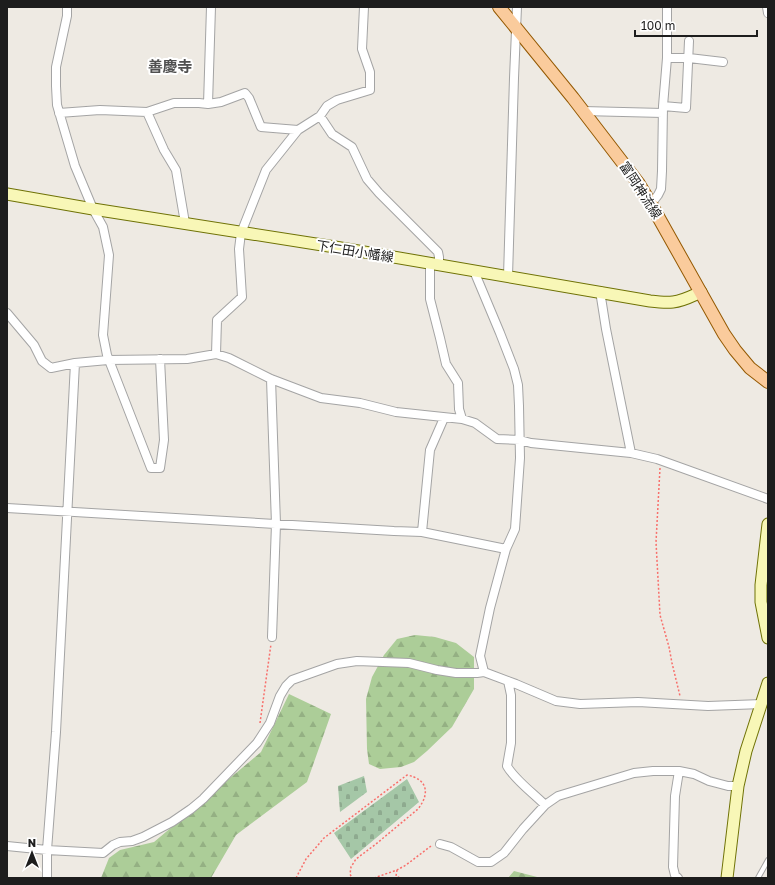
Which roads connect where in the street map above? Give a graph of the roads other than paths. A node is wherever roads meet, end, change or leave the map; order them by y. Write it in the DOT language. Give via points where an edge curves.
graph roads {
  1 [pos="67,7"];
  2 [pos="211,7"];
  3 [pos="364,7"];
  4 [pos="499,7"];
  5 [pos="517,7"];
  6 [pos="667,7"];
  7 [pos="767,7"];
  8 [pos="768,13"];
  9 [pos="517,28"];
  10 [pos="689,41"];
  11 [pos="668,58"];
  12 [pos="689,58"];
  13 [pos="722,62"];
  14 [pos="208,104"];
  15 [pos="663,110"];
  16 [pos="583,111"];
  17 [pos="147,112"];
  18 [pos="59,113"];
  19 [pos="320,116"];
  20 [pos="298,130"];
  21 [pos="7,194"];
  22 [pos="651,204"];
  23 [pos="93,209"];
  24 [pos="185,223"];
  25 [pos="241,233"];
  26 [pos="434,264"];
  27 [pos="474,271"];
  28 [pos="508,276"];
  29 [pos="600,291"];
  30 [pos="701,292"];
  31 [pos="7,312"];
  32 [pos="216,354"];
  33 [pos="160,359"];
  34 [pos="108,360"];
  35 [pos="75,363"];
  36 [pos="270,379"];
  37 [pos="768,382"];
  38 [pos="444,418"];
  39 [pos="462,419"];
  40 [pos="520,440"];
  41 [pos="631,453"];
  42 [pos="768,499"];
  43 [pos="7,508"];
  44 [pos="67,511"];
  45 [pos="276,524"];
  46 [pos="768,524"];
  47 [pos="422,532"];
  48 [pos="506,549"];
  49 [pos="272,637"];
  50 [pos="768,638"];
  51 [pos="484,672"];
  52 [pos="508,681"];
  53 [pos="768,683"];
  54 [pos="762,704"];
  55 [pos="679,771"];
  56 [pos="738,786"];
  57 [pos="544,805"];
  58 [pos="440,844"];
  59 [pos="7,846"];
  60 [pos="47,850"];
  61 [pos="768,860"];
  62 [pos="47,878"];
  63 [pos="678,878"];
  64 [pos="727,878"];
  65 [pos="758,878"];
  1 -- 18 [label="street" via="56,67"];
  2 -- 14 [label="street"];
  3 -- 19 [label="street" via="362,49 370,72 370,90 337,100 327,106"];
  4 -- 9 [label="main road, 富岡神流線"];
  5 -- 9 [label="street"];
  6 -- 11 [label="street"];
  7 -- 8 [label="street"];
  9 -- 16 [label="main road, 富岡神流線"];
  9 -- 28 [label="street"];
  10 -- 12 [label="street"];
  11 -- 12 [label="street"];
  11 -- 15 [label="street"];
  12 -- 13 [label="street"];
  12 -- 15 [label="street" via="686,108"];
  14 -- 17 [label="street" via="174,103"];
  14 -- 20 [label="street" via="245,93 261,127"];
  15 -- 16 [label="street"];
  15 -- 22 [label="street" via="661,190"];
  16 -- 22 [label="main road, 富岡神流線" via="639,184"];
  17 -- 18 [label="street" via="100,110"];
  17 -- 24 [label="street" via="176,170"];
  18 -- 23 [label="street"];
  19 -- 20 [label="street"];
  19 -- 26 [label="street" via="332,134 352,147 371,184 438,252 439,257"];
  20 -- 25 [label="street" via="266,170"];
  21 -- 23 [label="main road, 下仁田小幡線"];
  22 -- 30 [label="main road, 富岡神流線"];
  23 -- 24 [label="main road, 下仁田小幡線"];
  23 -- 34 [label="street" via="103,228 108,255 103,335"];
  24 -- 25 [label="main road, 下仁田小幡線"];
  25 -- 26 [label="main road, 下仁田小幡線"];
  25 -- 32 [label="street" via="239,249 242,297 217,320"];
  26 -- 27 [label="main road, 下仁田小幡線"];
  26 -- 39 [label="street" via="430,298 446,364 458,383"];
  27 -- 28 [label="main road, 下仁田小幡線"];
  27 -- 40 [label="street" via="514,369 520,406"];
  28 -- 29 [label="main road, 下仁田小幡線"];
  29 -- 30 [label="main road, 下仁田小幡線" via="666,303 681,301"];
  29 -- 41 [label="street"];
  30 -- 37 [label="main road, 富岡神流線" via="735,350 750,368"];
  31 -- 35 [label="street" via="34,346 42,361 51,368"];
  32 -- 33 [label="street" via="187,359"];
  32 -- 36 [label="street"];
  33 -- 34 [label="street"];
  33 -- 34 [label="street" via="164,440 160,468 151,468"];
  34 -- 35 [label="street"];
  35 -- 44 [label="street"];
  36 -- 38 [label="street" via="321,398"];
  36 -- 45 [label="street"];
  38 -- 39 [label="street"];
  38 -- 47 [label="street" via="430,450"];
  39 -- 40 [label="street" via="475,424 497,439"];
  40 -- 41 [label="street"];
  40 -- 48 [label="street" via="515,529"];
  41 -- 42 [label="street" via="660,460"];
  43 -- 44 [label="street"];
  44 -- 45 [label="street"];
  44 -- 60 [label="street" via="56,732"];
  45 -- 47 [label="street"];
  45 -- 49 [label="street"];
  46 -- 50 [label="main road" via="761,585 761,602"];
  47 -- 48 [label="street"];
  48 -- 51 [label="street" via="480,656"];
  51 -- 52 [label="street"];
  51 -- 60 [label="street" via="456,673 409,663 357,661 337,664 292,680 280,696 270,723 257,743 191,809 143,837 120,842 103,853"];
  52 -- 54 [label="street" via="556,701 580,704"];
  52 -- 57 [label="street" via="511,695 511,743 506,766"];
  53 -- 54 [label="main road"];
  54 -- 56 [label="main road" via="746,751"];
  55 -- 56 [label="street" via="728,786"];
  55 -- 57 [label="street" via="653,770 634,773 558,796"];
  55 -- 63 [label="street" via="675,796 673,867"];
  56 -- 64 [label="main road"];
  57 -- 58 [label="street" via="504,853 491,862 478,862"];
  59 -- 60 [label="street"];
  60 -- 62 [label="street"];
  61 -- 65 [label="lane"];
}
